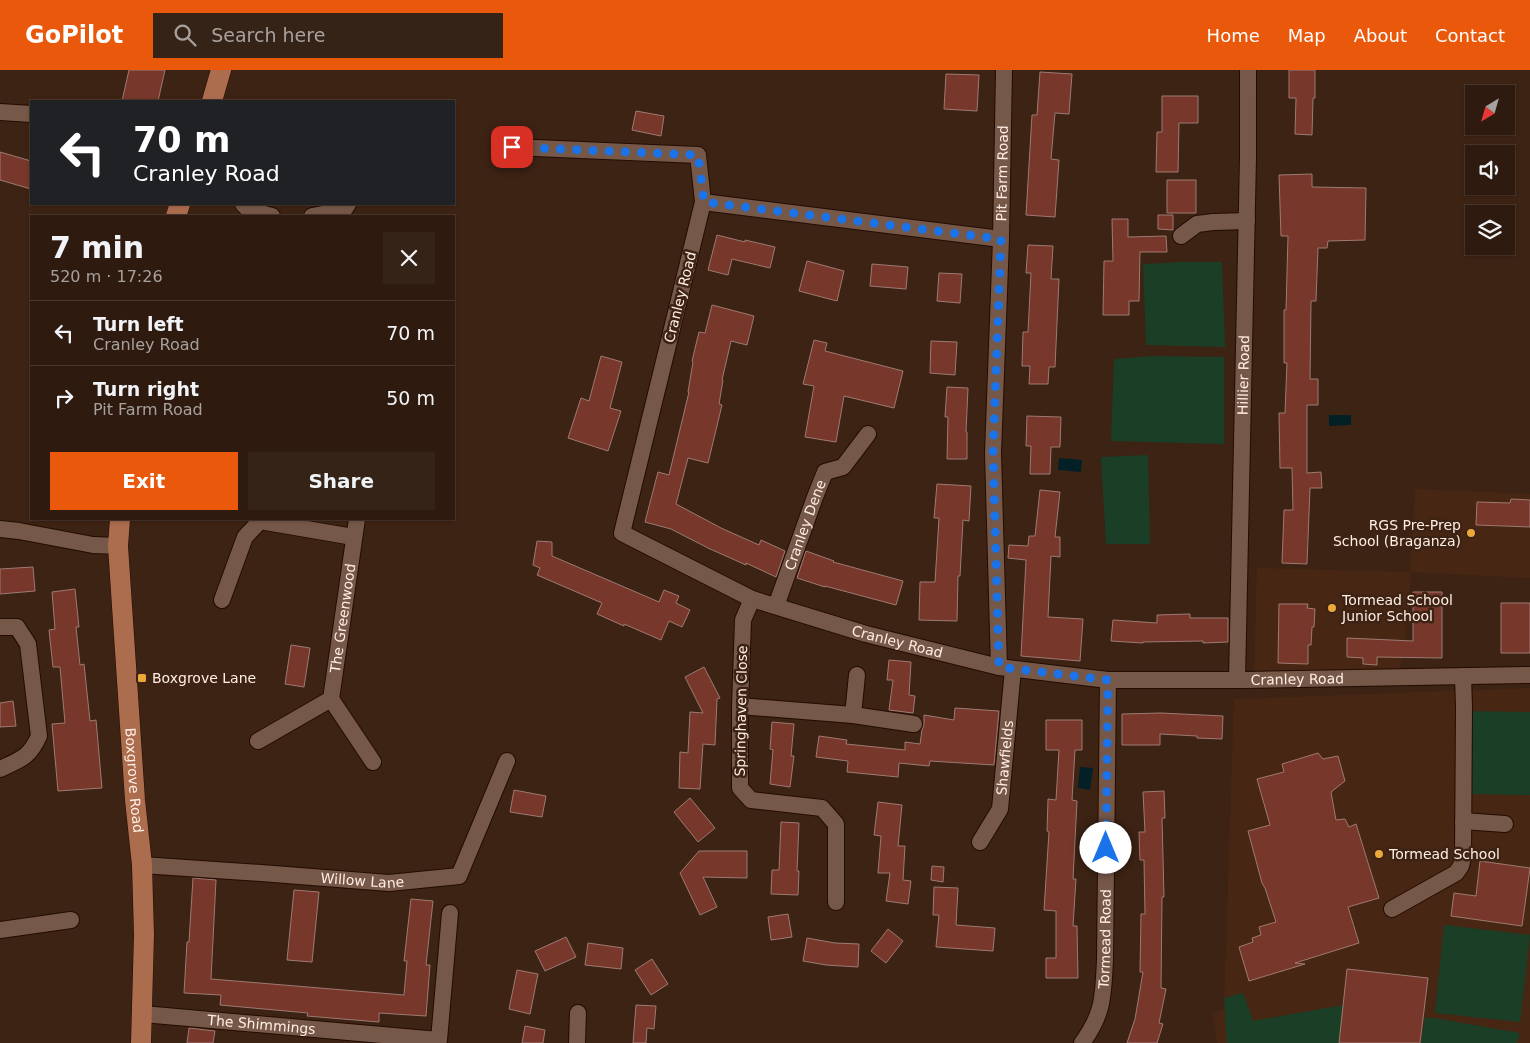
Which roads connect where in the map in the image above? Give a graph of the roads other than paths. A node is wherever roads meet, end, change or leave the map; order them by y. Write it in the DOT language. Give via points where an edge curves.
graph roads {
  1 [pos="221,70"];
  2 [pos="1004,70"];
  3 [pos="1248,70"];
  4 [pos="212,100"];
  5 [pos="0,112"];
  6 [pos="30,114"];
  7 [pos="512,147"];
  8 [pos="704,202"];
  9 [pos="244,205"];
  10 [pos="345,210"];
  11 [pos="268,215"];
  12 [pos="318,215"];
  13 [pos="1247,221"];
  14 [pos="1181,236"];
  15 [pos="1001,239"];
  16 [pos="868,434"];
  17 [pos="120,520"];
  18 [pos="357,520"];
  19 [pos="0,529"];
  20 [pos="353,537"];
  21 [pos="118,546"];
  22 [pos="752,599"];
  23 [pos="222,600"];
  24 [pos="776,606"];
  25 [pos="0,627"];
  26 [pos="1006,668"];
  27 [pos="857,675"];
  28 [pos="1530,675"];
  29 [pos="1463,676"];
  30 [pos="1108,680"];
  31 [pos="1237,680"];
  32 [pos="330,699"];
  33 [pos="740,706"];
  34 [pos="854,715"];
  35 [pos="914,724"];
  36 [pos="258,741"];
  37 [pos="507,761"];
  38 [pos="373,762"];
  39 [pos="0,769"];
  40 [pos="1464,821"];
  41 [pos="1505,824"];
  42 [pos="980,842"];
  43 [pos="142,865"];
  44 [pos="836,902"];
  45 [pos="1392,909"];
  46 [pos="450,913"];
  47 [pos="71,920"];
  48 [pos="1,925"];
  49 [pos="578,1013"];
  50 [pos="143,1014"];
  51 [pos="439,1041"];
  52 [pos="141,1043"];
  53 [pos="577,1043"];
  54 [pos="1082,1043"];
  1 -- 4 [label="main road"];
  2 -- 15 [label="street, Pit Farm Road"];
  3 -- 13 [label="street, Hillier Road"];
  5 -- 6 [label="street"];
  7 -- 8 [label="street" via="698,155"];
  8 -- 15 [label="street"];
  8 -- 22 [label="street, Cranley Road" via="622,533"];
  9 -- 11 [label="street" via="249,210"];
  10 -- 12 [label="street"];
  13 -- 14 [label="street" via="1197,224"];
  13 -- 31 [label="street, Hillier Road"];
  15 -- 26 [label="street, Pit Farm Road" via="993,452"];
  16 -- 24 [label="street, Cranley Dene" via="843,467 825,472"];
  17 -- 21 [label="main road, Boxgrove Road"];
  18 -- 20 [label="street, The Greenwood"];
  19 -- 21 [label="street" via="93,546"];
  20 -- 23 [label="street" via="260,521 245,537"];
  20 -- 32 [label="street, The Greenwood"];
  21 -- 43 [label="main road, Boxgrove Road"];
  22 -- 24 [label="street, Cranley Road"];
  22 -- 33 [label="street, Springhaven Close" via="743,620"];
  24 -- 26 [label="street, Cranley Road" via="866,634"];
  25 -- 39 [label="street" via="17,627 28,644 39,736 33,750"];
  26 -- 30 [label="street, Cranley Road"];
  26 -- 42 [label="street, Shawfields" via="1000,809"];
  27 -- 34 [label="street"];
  28 -- 29 [label="street, Cranley Road"];
  29 -- 31 [label="street, Cranley Road"];
  29 -- 40 [label="street"];
  30 -- 31 [label="street, Cranley Road"];
  30 -- 54 [label="street, Tormead Road" via="1103,998 1098,1016"];
  32 -- 36 [label="street"];
  32 -- 38 [label="street"];
  33 -- 34 [label="street"];
  33 -- 44 [label="street, Springhaven Close" via="740,788 751,800 822,808 836,824"];
  34 -- 35 [label="street"];
  37 -- 43 [label="street, Willow Lane" via="459,876 389,883"];
  40 -- 41 [label="street"];
  40 -- 45 [label="street" via="1463,858 1456,873"];
  43 -- 50 [label="main road, Boxgrove Road"];
  46 -- 51 [label="street, The Shimmings"];
  47 -- 48 [label="street"];
  49 -- 53 [label="street"];
  50 -- 51 [label="street, The Shimmings"];
  50 -- 52 [label="main road, Boxgrove Road"];
}
